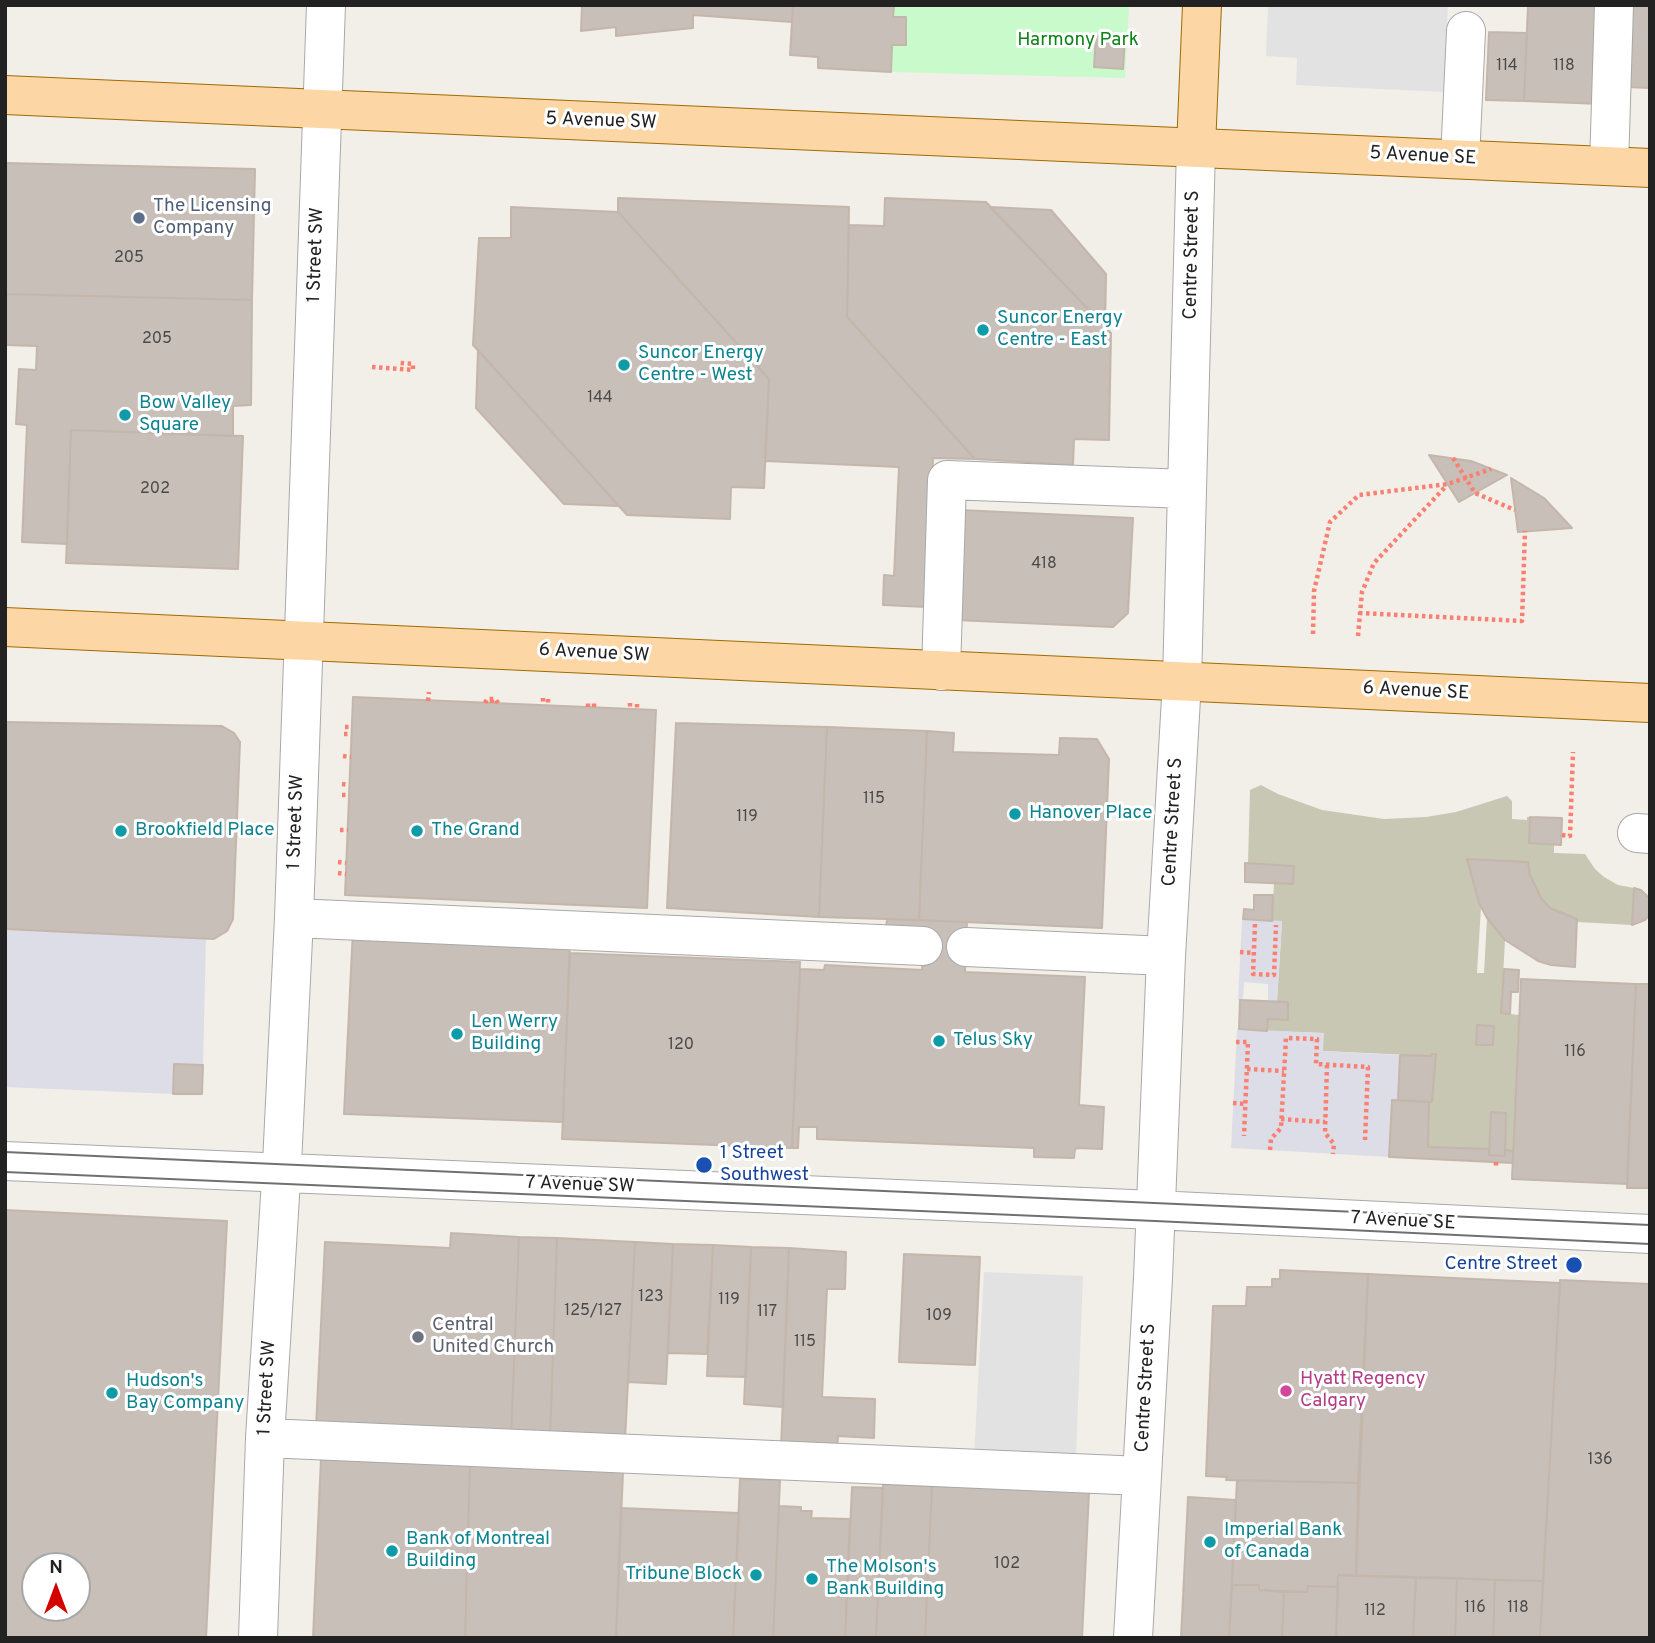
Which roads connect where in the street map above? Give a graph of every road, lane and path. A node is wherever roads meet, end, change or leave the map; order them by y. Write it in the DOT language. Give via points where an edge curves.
graph roads {
  1 [pos="326,5"];
  2 [pos="1202,5"];
  3 [pos="1614,5"];
  4 [pos="1466,31"];
  5 [pos="5,95"];
  6 [pos="321,110"];
  7 [pos="1196,147"];
  8 [pos="1460,159"];
  9 [pos="1609,166"];
  10 [pos="1650,168"];
  11 [pos="399,363"];
  12 [pos="372,367"];
  13 [pos="1453,458"];
  14 [pos="1491,469"];
  15 [pos="1466,478"];
  16 [pos="1448,484"];
  17 [pos="1187,489"];
  18 [pos="1515,510"];
  19 [pos="1525,531"];
  20 [pos="1359,613"];
  21 [pos="5,627"];
  22 [pos="1312,634"];
  23 [pos="1358,636"];
  24 [pos="305,641"];
  25 [pos="941,671"];
  26 [pos="1182,681"];
  27 [pos="429,692"];
  28 [pos="428,701"];
  29 [pos="1650,703"];
  30 [pos="345,727"];
  31 [pos="352,727"];
  32 [pos="344,734"];
  33 [pos="351,734"];
  34 [pos="1573,752"];
  35 [pos="343,756"];
  36 [pos="351,757"];
  37 [pos="342,785"];
  38 [pos="349,785"];
  39 [pos="342,795"];
  40 [pos="349,795"];
  41 [pos="340,830"];
  42 [pos="348,830"];
  43 [pos="1562,835"];
  44 [pos="338,862"];
  45 [pos="346,863"];
  46 [pos="338,873"];
  47 [pos="346,874"];
  48 [pos="294,918"];
  49 [pos="1255,924"];
  50 [pos="1276,925"];
  51 [pos="923,946"];
  52 [pos="966,947"];
  53 [pos="1240,952"];
  54 [pos="1254,953"];
  55 [pos="1166,956"];
  56 [pos="1236,1042"];
  57 [pos="1328,1065"];
  58 [pos="1247,1069"];
  59 [pos="1284,1070"];
  60 [pos="1233,1103"];
  61 [pos="1245,1104"];
  62 [pos="1281,1119"];
  63 [pos="1325,1122"];
  64 [pos="1244,1136"];
  65 [pos="1365,1140"];
  66 [pos="1270,1150"];
  67 [pos="1333,1154"];
  68 [pos="5,1161"];
  69 [pos="282,1174"];
  70 [pos="1155,1210"];
  71 [pos="1650,1234"];
  72 [pos="265,1438"];
  73 [pos="1142,1476"];
  74 [pos="258,1638"];
  75 [pos="1133,1638"];
  1 -- 6 [label="street, 1 Street SW"];
  2 -- 7 [label="main road, Centre Street S"];
  3 -- 9 [label="street"];
  4 -- 8 [label="street"];
  5 -- 6 [label="main road, 5 Avenue SW"];
  6 -- 7 [label="main road, 5 Avenue SW"];
  6 -- 24 [label="street, 1 Street SW"];
  7 -- 8 [label="main road, 5 Avenue SE"];
  7 -- 17 [label="street, Centre Street S"];
  8 -- 9 [label="main road, 5 Avenue SE"];
  9 -- 10 [label="main road, 5 Avenue SE"];
  11 -- 12 [label="path" via="413,365 413,370"];
  13 -- 15 [label="path"];
  14 -- 15 [label="path"];
  15 -- 16 [label="path"];
  15 -- 18 [label="path" via="1475,493"];
  16 -- 20 [label="path" via="1374,563"];
  16 -- 22 [label="path" via="1359,495 1330,522 1314,591"];
  17 -- 25 [label="street" via="947,480"];
  17 -- 26 [label="street, Centre Street S"];
  19 -- 20 [label="path" via="1522,621"];
  20 -- 23 [label="path"];
  21 -- 24 [label="main road, 6 Avenue SW"];
  24 -- 25 [label="main road, 6 Avenue SW"];
  24 -- 48 [label="street, 1 Street SW"];
  25 -- 26 [label="main road, 6 Avenue SW"];
  26 -- 29 [label="main road, 6 Avenue SE"];
  26 -- 55 [label="street, Centre Street S"];
  27 -- 28 [label="path"];
  30 -- 31 [label="path"];
  32 -- 33 [label="path"];
  34 -- 43 [label="path" via="1570,836"];
  35 -- 36 [label="path"];
  37 -- 38 [label="path"];
  39 -- 40 [label="path"];
  41 -- 42 [label="path"];
  44 -- 45 [label="path"];
  46 -- 47 [label="path"];
  48 -- 51 [label="street"];
  48 -- 69 [label="street, 1 Street SW"];
  49 -- 54 [label="path"];
  50 -- 54 [label="path" via="1274,975 1253,974"];
  52 -- 55 [label="street"];
  53 -- 54 [label="path"];
  55 -- 70 [label="street, Centre Street S"];
  56 -- 58 [label="path" via="1248,1042"];
  57 -- 59 [label="path" via="1316,1064 1317,1039 1286,1038"];
  57 -- 63 [label="path"];
  57 -- 65 [label="path" via="1368,1067"];
  58 -- 59 [label="path"];
  58 -- 61 [label="path"];
  59 -- 62 [label="path"];
  60 -- 61 [label="path"];
  61 -- 64 [label="path"];
  62 -- 63 [label="path"];
  62 -- 66 [label="path"];
  63 -- 67 [label="path"];
  68 -- 69 [label="street, 7 Avenue SW"];
  69 -- 70 [label="street, 7 Avenue SW"];
  69 -- 72 [label="street, 1 Street SW"];
  70 -- 71 [label="street, 7 Avenue SE"];
  70 -- 73 [label="street, Centre Street S"];
  72 -- 73 [label="street"];
  72 -- 74 [label="street, 1 Street SW"];
  73 -- 75 [label="street, Centre Street S"];
}
